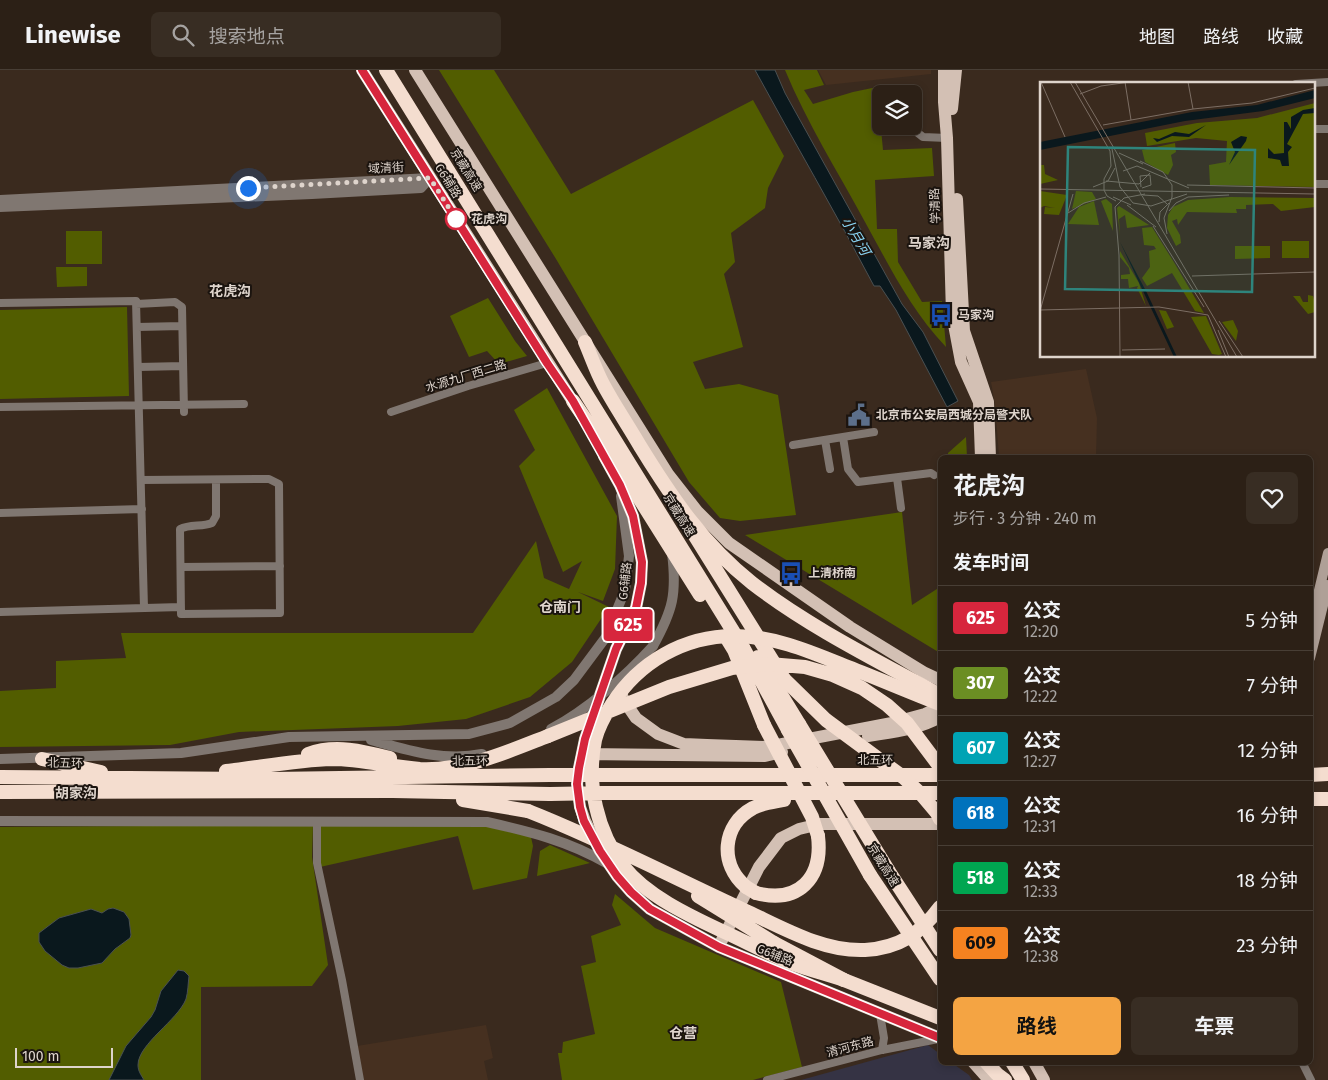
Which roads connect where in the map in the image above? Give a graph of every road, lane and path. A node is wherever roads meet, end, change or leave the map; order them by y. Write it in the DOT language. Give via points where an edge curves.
graph roads {
  1 [pos="362,70"];
  2 [pos="386,70"];
  3 [pos="394,70"];
  4 [pos="415,70"];
  5 [pos="944,70"];
  6 [pos="956,70"];
  7 [pos="920,135"];
  8 [pos="947,138"];
  9 [pos="430,178"];
  10 [pos="0,200"];
  11 [pos="0,207"];
  12 [pos="0,303"];
  13 [pos="136,304"];
  14 [pos="182,326"];
  15 [pos="137,327"];
  16 [pos="585,342"];
  17 [pos="547,363"];
  18 [pos="183,366"];
  19 [pos="138,367"];
  20 [pos="573,401"];
  21 [pos="244,404"];
  22 [pos="139,405"];
  23 [pos="0,407"];
  24 [pos="184,408"];
  25 [pos="391,412"];
  26 [pos="874,432"];
  27 [pos="844,437"];
  28 [pos="825,440"];
  29 [pos="792,445"];
  30 [pos="982,455"];
  31 [pos="990,455"];
  32 [pos="830,469"];
  33 [pos="934,475"];
  34 [pos="897,478"];
  35 [pos="141,480"];
  36 [pos="216,480"];
  37 [pos="620,485"];
  38 [pos="669,494"];
  39 [pos="902,508"];
  40 [pos="142,510"];
  41 [pos="0,513"];
  42 [pos="672,552"];
  43 [pos="1328,553"];
  44 [pos="280,566"];
  45 [pos="180,567"];
  46 [pos="1328,585"];
  47 [pos="181,607"];
  48 [pos="144,608"];
  49 [pos="0,612"];
  50 [pos="1315,612"];
  51 [pos="1313,630"];
  52 [pos="616,649"];
  53 [pos="938,679"];
  54 [pos="938,694"];
  55 [pos="938,705"];
  56 [pos="938,707"];
  57 [pos="938,718"];
  58 [pos="793,727"];
  59 [pos="547,733"];
  60 [pos="356,736"];
  61 [pos="582,754"];
  62 [pos="0,759"];
  63 [pos="42,759"];
  64 [pos="938,764"];
  65 [pos="1313,774"];
  66 [pos="1328,774"];
  67 [pos="938,775"];
  68 [pos="0,777"];
  69 [pos="134,778"];
  70 [pos="1313,790"];
  71 [pos="1328,790"];
  72 [pos="0,792"];
  73 [pos="392,792"];
  74 [pos="938,793"];
  75 [pos="890,794"];
  76 [pos="1313,799"];
  77 [pos="1328,799"];
  78 [pos="938,815"];
  79 [pos="0,821"];
  80 [pos="316,821"];
  81 [pos="938,824"];
  82 [pos="608,864"];
  83 [pos="660,871"];
  84 [pos="938,910"];
  85 [pos="719,947"];
  86 [pos="938,947"];
  87 [pos="938,976"];
  88 [pos="844,980"];
  89 [pos="880,1014"];
  90 [pos="938,1017"];
  91 [pos="938,1037"];
  92 [pos="938,1038"];
  93 [pos="882,1050"];
  94 [pos="976,1065"];
  95 [pos="989,1065"];
  96 [pos="1001,1065"];
  97 [pos="1036,1065"];
  98 [pos="1304,1065"];
  99 [pos="1013,1072"];
  100 [pos="360,1080"];
  101 [pos="767,1080"];
  102 [pos="989,1080"];
  103 [pos="1044,1080"];
  104 [pos="1311,1080"];
  1 -- 9 [label="main road, G6辅路"];
  2 -- 58 [label="highway, 京藏高速"];
  3 -- 58 [label="highway, 京藏高速" via="655,488"];
  4 -- 16 [label="main road"];
  5 -- 8 [label="main road, 学清路"];
  6 -- 31 [label="main road, 学清路" via="951,104 964,331 988,402"];
  7 -- 8 [label="street"];
  8 -- 30 [label="main road, 学清路" via="952,314 961,362 979,402"];
  9 -- 10 [label="street, 域清街"];
  9 -- 11 [label="street, 域清街" via="421,188"];
  9 -- 17 [label="main road, G6辅路"];
  12 -- 13 [label="street" via="136,300"];
  13 -- 14 [label="street" via="178,304 182,307"];
  13 -- 15 [label="street"];
  14 -- 15 [label="street"];
  14 -- 18 [label="street"];
  15 -- 19 [label="street"];
  16 -- 38 [label="highway" via="602,384"];
  16 -- 53 [label="main road" via="668,474 697,512 729,543 850,626"];
  17 -- 20 [label="main road, G6辅路"];
  17 -- 25 [label="street, 水源九厂西二路"];
  18 -- 19 [label="street"];
  18 -- 24 [label="street"];
  19 -- 22 [label="street"];
  20 -- 37 [label="main road, G6辅路"];
  20 -- 42 [label="highway"];
  21 -- 24 [label="street"];
  22 -- 23 [label="street"];
  22 -- 24 [label="street"];
  22 -- 35 [label="street"];
  26 -- 27 [label="street"];
  27 -- 28 [label="street"];
  27 -- 34 [label="street" via="848,469 858,482"];
  28 -- 29 [label="street"];
  28 -- 32 [label="street"];
  33 -- 34 [label="street"];
  34 -- 39 [label="street"];
  35 -- 36 [label="street"];
  35 -- 40 [label="street"];
  36 -- 44 [label="street" via="269,479 279,484"];
  36 -- 45 [label="street" via="216,516 212,523 180,529"];
  37 -- 52 [label="main road, G6辅路" via="633,516 642,562 636,608"];
  37 -- 60 [label="street" via="629,556 625,590 606,636 574,680 556,697 510,722 469,734"];
  38 -- 54 [label="highway" via="724,558 751,582 822,630"];
  38 -- 78 [label="highway, bridge" via="784,679 826,720 903,777"];
  40 -- 41 [label="street"];
  40 -- 48 [label="street"];
  42 -- 59 [label="street, bridge" via="675,581 672,603 653,646 586,707"];
  42 -- 75 [label="highway, bridge" via="734,650 764,725 812,818 818,836 820,854 817,864 810,879 794,892 775,896 751,890 732,872 728,844 737,822 755,807 790,800"];
  43 -- 50 [label="main road"];
  44 -- 45 [label="street"];
  44 -- 47 [label="street" via="280,613 182,614"];
  45 -- 47 [label="street"];
  46 -- 50 [label="main road"];
  47 -- 48 [label="street"];
  48 -- 49 [label="street"];
  50 -- 51 [label="main road"];
  52 -- 56 [label="main road" via="618,685 630,710 658,734 684,744 768,747 892,723"];
  52 -- 61 [label="main road, G6辅路"];
  55 -- 88 [label="highway, bridge" via="771,639 707,638 673,650 648,664 616,698 596,738 592,761 595,806 611,847 641,884 690,916 789,962"];
  57 -- 61 [label="main road" via="907,730 764,756"];
  58 -- 86 [label="highway, 京藏高速, bridge"];
  58 -- 87 [label="highway, 京藏高速, bridge" via="870,875"];
  59 -- 60 [label="street" via="470,757 424,754"];
  59 -- 64 [label="highway, bridge" via="669,687 732,668 769,664 805,666 862,688 887,705 907,723"];
  59 -- 69 [label="highway" via="493,757 465,765 419,764 334,749 249,768"];
  60 -- 63 [label="street" via="289,737 181,754"];
  61 -- 82 [label="main road, G6辅路" via="577,784 580,807 584,821"];
  62 -- 63 [label="street"];
  63 -- 69 [label="highway"];
  65 -- 66 [label="highway"];
  67 -- 69 [label="highway, 北五环, bridge"];
  68 -- 69 [label="highway, 北五环"];
  70 -- 71 [label="highway"];
  72 -- 73 [label="highway"];
  73 -- 75 [label="highway, bridge"];
  73 -- 83 [label="highway, bridge" via="489,803 528,811"];
  74 -- 75 [label="highway"];
  76 -- 77 [label="highway"];
  79 -- 80 [label="street"];
  80 -- 82 [label="street" via="487,822 540,834 586,851"];
  80 -- 100 [label="street" via="317,863"];
  81 -- 85 [label="main road" via="820,824 781,838 759,866"];
  82 -- 85 [label="main road, G6辅路" via="650,909"];
  83 -- 84 [label="highway, bridge" via="804,938 838,948 864,950 887,947 911,937"];
  83 -- 88 [label="highway, bridge" via="774,943"];
  85 -- 89 [label="main road, G6辅路"];
  88 -- 90 [label="highway"];
  89 -- 91 [label="main road, G6辅路"];
  89 -- 93 [label="street" via="884,1038"];
  92 -- 93 [label="street, 清河东路"];
  93 -- 101 [label="street, 清河东路"];
  94 -- 102 [label="main road"];
  95 -- 99 [label="highway" via="997,1074"];
  96 -- 99 [label="highway"];
  97 -- 103 [label="main road"];
  98 -- 104 [label="street"];
}
